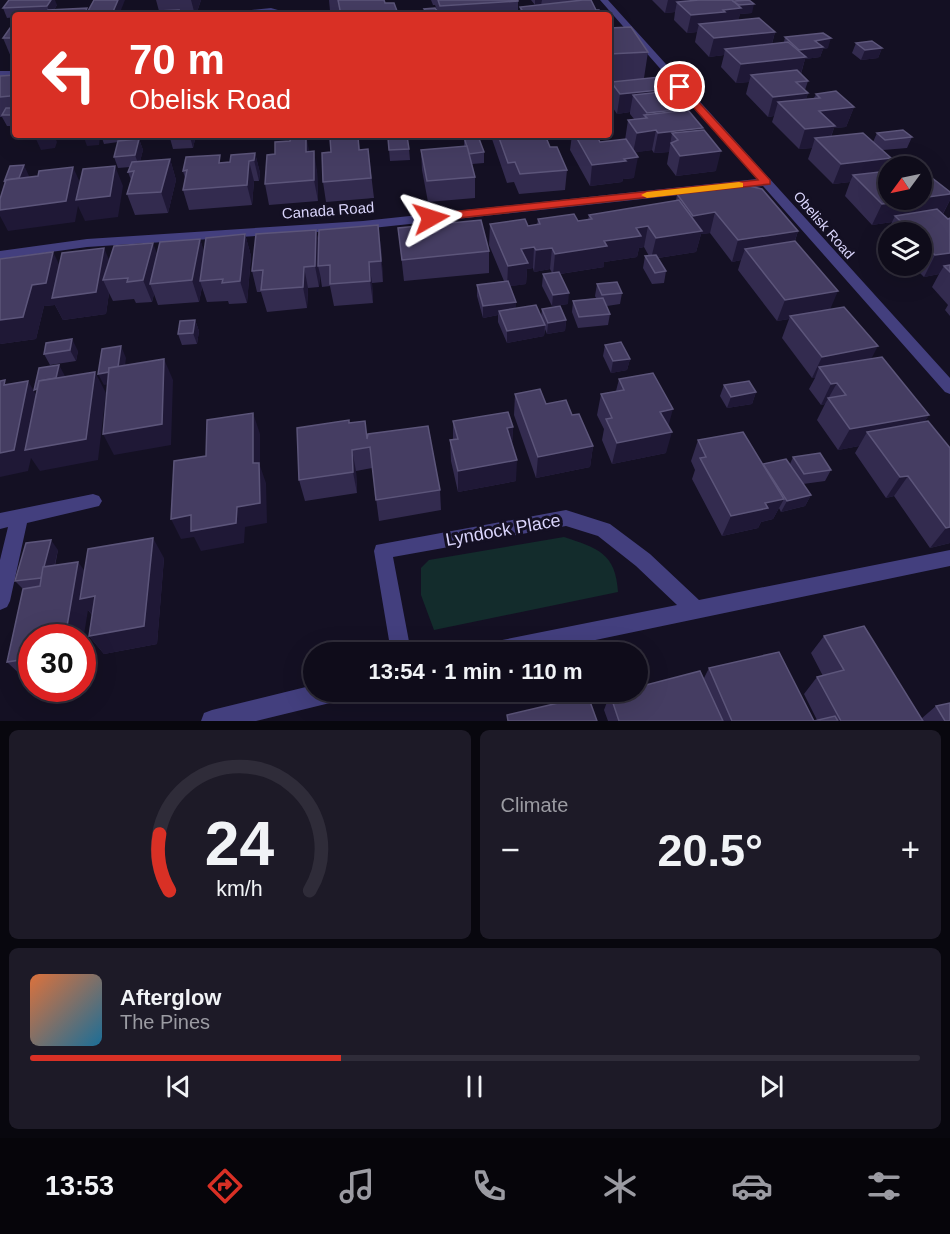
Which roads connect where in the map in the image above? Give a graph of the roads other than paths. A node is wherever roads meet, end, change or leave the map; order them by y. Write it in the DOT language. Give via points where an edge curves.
graph roads {
  1 [pos="260,0"];
  2 [pos="604,0"];
  3 [pos="257,11"];
  4 [pos="251,12"];
  5 [pos="280,12"];
  6 [pos="766,182"];
  7 [pos="0,255"];
  8 [pos="950,388"];
  9 [pos="93,501"];
  10 [pos="19,517"];
  11 [pos="0,521"];
  12 [pos="950,558"];
  13 [pos="0,601"];
  14 [pos="696,610"];
  15 [pos="399,642"];
  16 [pos="541,642"];
  17 [pos="303,699"];
  18 [pos="212,721"];
  1 -- 3 [label="street"];
  2 -- 6 [label="street, Obelisk Road"];
  3 -- 4 [label="street"];
  3 -- 5 [label="street"];
  6 -- 7 [label="street, Canada Road" via="363,225 87,243"];
  6 -- 8 [label="street, Obelisk Road"];
  9 -- 10 [label="street"];
  10 -- 11 [label="street"];
  10 -- 13 [label="street"];
  12 -- 14 [label="street"];
  14 -- 15 [label="street, Lyndock Place" via="604,530 566,518 382,551"];
  14 -- 16 [label="street"];
  17 -- 18 [label="street"];
}
